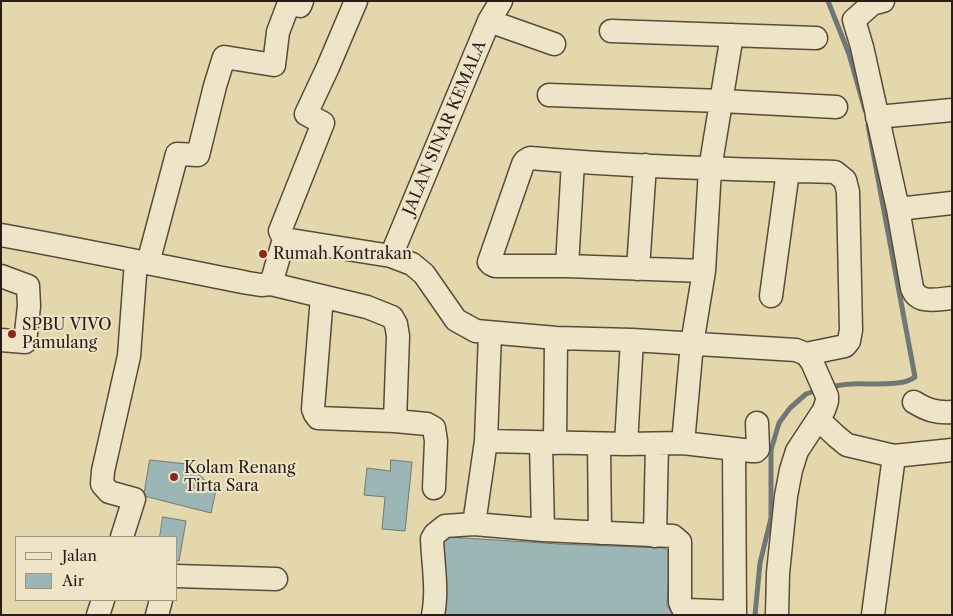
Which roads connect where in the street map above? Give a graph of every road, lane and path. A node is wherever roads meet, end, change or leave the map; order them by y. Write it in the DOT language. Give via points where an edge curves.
graph roads {
  1 [pos="302,1"];
  2 [pos="356,1"];
  3 [pos="501,1"];
  4 [pos="883,1"];
  5 [pos="489,21"];
  6 [pos="611,31"];
  7 [pos="732,35"];
  8 [pos="816,38"];
  9 [pos="554,44"];
  10 [pos="550,95"];
  11 [pos="722,101"];
  12 [pos="836,107"];
  13 [pos="952,110"];
  14 [pos="877,117"];
  15 [pos="573,162"];
  16 [pos="645,165"];
  17 [pos="710,169"];
  18 [pos="788,171"];
  19 [pos="952,203"];
  20 [pos="898,209"];
  21 [pos="1,235"];
  22 [pos="284,239"];
  23 [pos="391,256"];
  24 [pos="142,262"];
  25 [pos="567,266"];
  26 [pos="638,269"];
  27 [pos="704,270"];
  28 [pos="1,276"];
  29 [pos="271,284"];
  30 [pos="322,296"];
  31 [pos="771,296"];
  32 [pos="952,298"];
  33 [pos="490,333"];
  34 [pos="556,338"];
  35 [pos="1,340"];
  36 [pos="632,340"];
  37 [pos="692,344"];
  38 [pos="806,354"];
  39 [pos="914,402"];
  40 [pos="952,412"];
  41 [pos="818,419"];
  42 [pos="395,421"];
  43 [pos="758,423"];
  44 [pos="836,436"];
  45 [pos="486,441"];
  46 [pos="548,443"];
  47 [pos="684,443"];
  48 [pos="803,443"];
  49 [pos="599,444"];
  50 [pos="626,444"];
  51 [pos="656,444"];
  52 [pos="734,449"];
  53 [pos="952,450"];
  54 [pos="894,456"];
  55 [pos="434,488"];
  56 [pos="474,524"];
  57 [pos="542,530"];
  58 [pos="600,533"];
  59 [pos="122,536"];
  60 [pos="655,536"];
  61 [pos="178,576"];
  62 [pos="276,579"];
  63 [pos="103,601"];
  64 [pos="161,601"];
  65 [pos="735,613"];
  66 [pos="98,615"];
  67 [pos="157,615"];
  68 [pos="433,615"];
  69 [pos="777,615"];
  70 [pos="873,615"];
  1 -- 24 [label="street" via="300,6 289,3 278,32 274,65 224,57 198,155 177,154"];
  2 -- 22 [label="street" via="306,114 323,123 280,231"];
  3 -- 5 [label="street, JALAN SINAR KEMALA"];
  4 -- 14 [label="street" via="872,4 854,20"];
  5 -- 9 [label="street"];
  5 -- 23 [label="street, JALAN SINAR KEMALA"];
  6 -- 7 [label="street"];
  7 -- 8 [label="street"];
  7 -- 11 [label="street"];
  10 -- 11 [label="street"];
  11 -- 12 [label="street"];
  11 -- 17 [label="street"];
  13 -- 14 [label="street"];
  14 -- 20 [label="street"];
  15 -- 16 [label="street"];
  15 -- 25 [label="street"];
  15 -- 25 [label="street" via="530,158 522,164 489,262 495,266"];
  16 -- 17 [label="street"];
  16 -- 26 [label="street"];
  17 -- 18 [label="street"];
  17 -- 27 [label="street"];
  18 -- 31 [label="street"];
  18 -- 38 [label="street" via="835,172 845,180 848,192 849,341 845,346"];
  19 -- 20 [label="street"];
  20 -- 32 [label="street" via="913,292 924,300"];
  21 -- 24 [label="street"];
  22 -- 23 [label="street"];
  22 -- 29 [label="street"];
  23 -- 33 [label="street" via="412,264 424,274 456,320 476,331"];
  24 -- 29 [label="street" via="248,283"];
  24 -- 59 [label="street" via="128,356 102,484 109,492 134,499"];
  25 -- 26 [label="street"];
  26 -- 27 [label="street"];
  27 -- 37 [label="street"];
  28 -- 35 [label="street" via="28,286 29,306 24,342"];
  29 -- 30 [label="street"];
  30 -- 42 [label="street" via="392,317 398,336"];
  30 -- 42 [label="street" via="314,414 318,418"];
  33 -- 34 [label="street"];
  33 -- 45 [label="street"];
  34 -- 36 [label="street"];
  34 -- 46 [label="street"];
  36 -- 37 [label="street"];
  36 -- 50 [label="street"];
  37 -- 38 [label="street" via="796,350"];
  37 -- 47 [label="street"];
  38 -- 41 [label="street" via="824,389 826,405"];
  39 -- 40 [label="street" via="924,409"];
  41 -- 44 [label="street"];
  41 -- 48 [label="street"];
  42 -- 55 [label="street" via="427,424 434,428"];
  43 -- 52 [label="street" via="758,449"];
  44 -- 48 [label="street"];
  44 -- 54 [label="street" via="847,445"];
  45 -- 46 [label="street"];
  45 -- 56 [label="street"];
  46 -- 49 [label="street"];
  46 -- 57 [label="street"];
  47 -- 51 [label="street"];
  47 -- 52 [label="street"];
  48 -- 69 [label="street" via="791,470 786,496"];
  49 -- 50 [label="street"];
  49 -- 58 [label="street"];
  50 -- 51 [label="street"];
  51 -- 60 [label="street"];
  52 -- 65 [label="street"];
  53 -- 54 [label="street"];
  54 -- 70 [label="street"];
  56 -- 57 [label="street"];
  56 -- 68 [label="street" via="445,526 432,539"];
  57 -- 58 [label="street"];
  58 -- 60 [label="street"];
  60 -- 65 [label="street" via="673,536 680,542 682,607"];
  61 -- 62 [label="street"];
  63 -- 66 [label="street"];
  64 -- 67 [label="street"];
}
